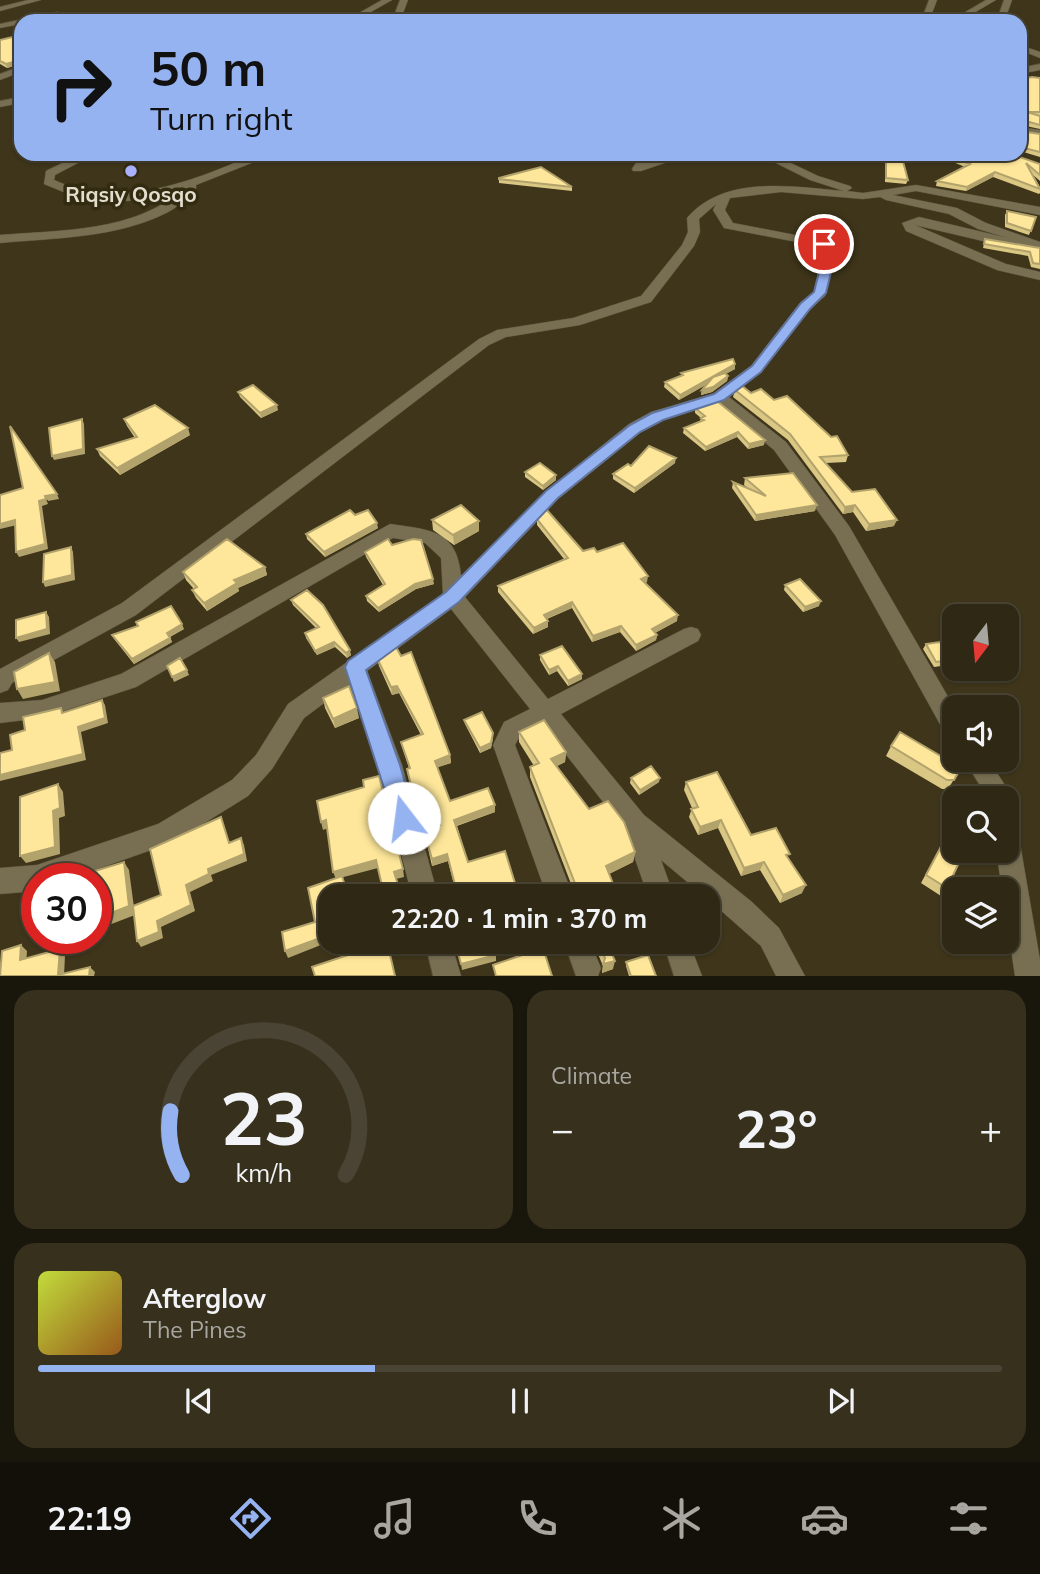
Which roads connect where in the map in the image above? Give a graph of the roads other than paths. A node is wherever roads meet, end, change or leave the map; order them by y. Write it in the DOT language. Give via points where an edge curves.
graph roads {
  1 [pos="37,0"];
  2 [pos="388,0"];
  3 [pos="992,0"];
  4 [pos="0,9"];
  5 [pos="362,14"];
  6 [pos="967,14"];
  7 [pos="75,161"];
  8 [pos="251,161"];
  9 [pos="641,161"];
  10 [pos="668,161"];
  11 [pos="778,161"];
  12 [pos="200,181"];
  13 [pos="725,195"];
  14 [pos="867,195"];
  15 [pos="1040,211"];
  16 [pos="0,239"];
  17 [pos="1019,241"];
  18 [pos="1040,246"];
  19 [pos="1040,276"];
  20 [pos="719,397"];
  21 [pos="453,597"];
  22 [pos="691,635"];
  23 [pos="355,667"];
  24 [pos="0,684"];
  25 [pos="942,706"];
  26 [pos="544,710"];
  27 [pos="0,714"];
  28 [pos="635,823"];
  29 [pos="1011,863"];
  30 [pos="0,881"];
  31 [pos="422,884"];
  32 [pos="556,884"];
  33 [pos="657,884"];
  34 [pos="441,954"];
  35 [pos="582,954"];
  36 [pos="680,954"];
  37 [pos="587,968"];
  38 [pos="447,975"];
  39 [pos="688,975"];
  40 [pos="791,975"];
  41 [pos="1029,975"];
  1 -- 4 [label="street"];
  2 -- 5 [label="street"];
  3 -- 6 [label="street"];
  7 -- 12 [label="street" via="50,173 47,183 128,198"];
  8 -- 12 [label="street"];
  9 -- 10 [label="street" via="637,169"];
  11 -- 14 [label="street"];
  12 -- 16 [label="street" via="164,210 146,217 45,236"];
  13 -- 14 [label="street" via="781,189"];
  13 -- 20 [label="street" via="719,210 728,225 759,235 813,239 830,252 820,293 756,369"];
  13 -- 24 [label="street" via="693,218 688,246 646,299 575,321 502,333 484,342 129,609 4,677"];
  14 -- 15 [label="street" via="916,188"];
  14 -- 17 [label="street" via="953,211"];
  17 -- 18 [label="street"];
  17 -- 19 [label="street" via="1004,242 919,220 908,223 910,228 1002,267"];
  20 -- 21 [label="street" via="657,416 635,428 552,495"];
  20 -- 25 [label="street" via="780,446 842,531"];
  21 -- 23 [label="street"];
  21 -- 26 [label="street"];
  21 -- 27 [label="street" via="450,556 442,545 430,537 390,531 128,681 42,709"];
  22 -- 26 [label="street"];
  23 -- 30 [label="street" via="296,711 264,762 240,788 200,813 165,834 113,853 37,878"];
  23 -- 31 [label="street" via="390,765"];
  26 -- 28 [label="street"];
  26 -- 32 [label="street" via="512,729 504,745"];
  28 -- 33 [label="street"];
  28 -- 40 [label="street" via="770,937"];
  29 -- 41 [label="street"];
  34 -- 38 [label="street"];
  35 -- 37 [label="street"];
  36 -- 39 [label="street"];
}
